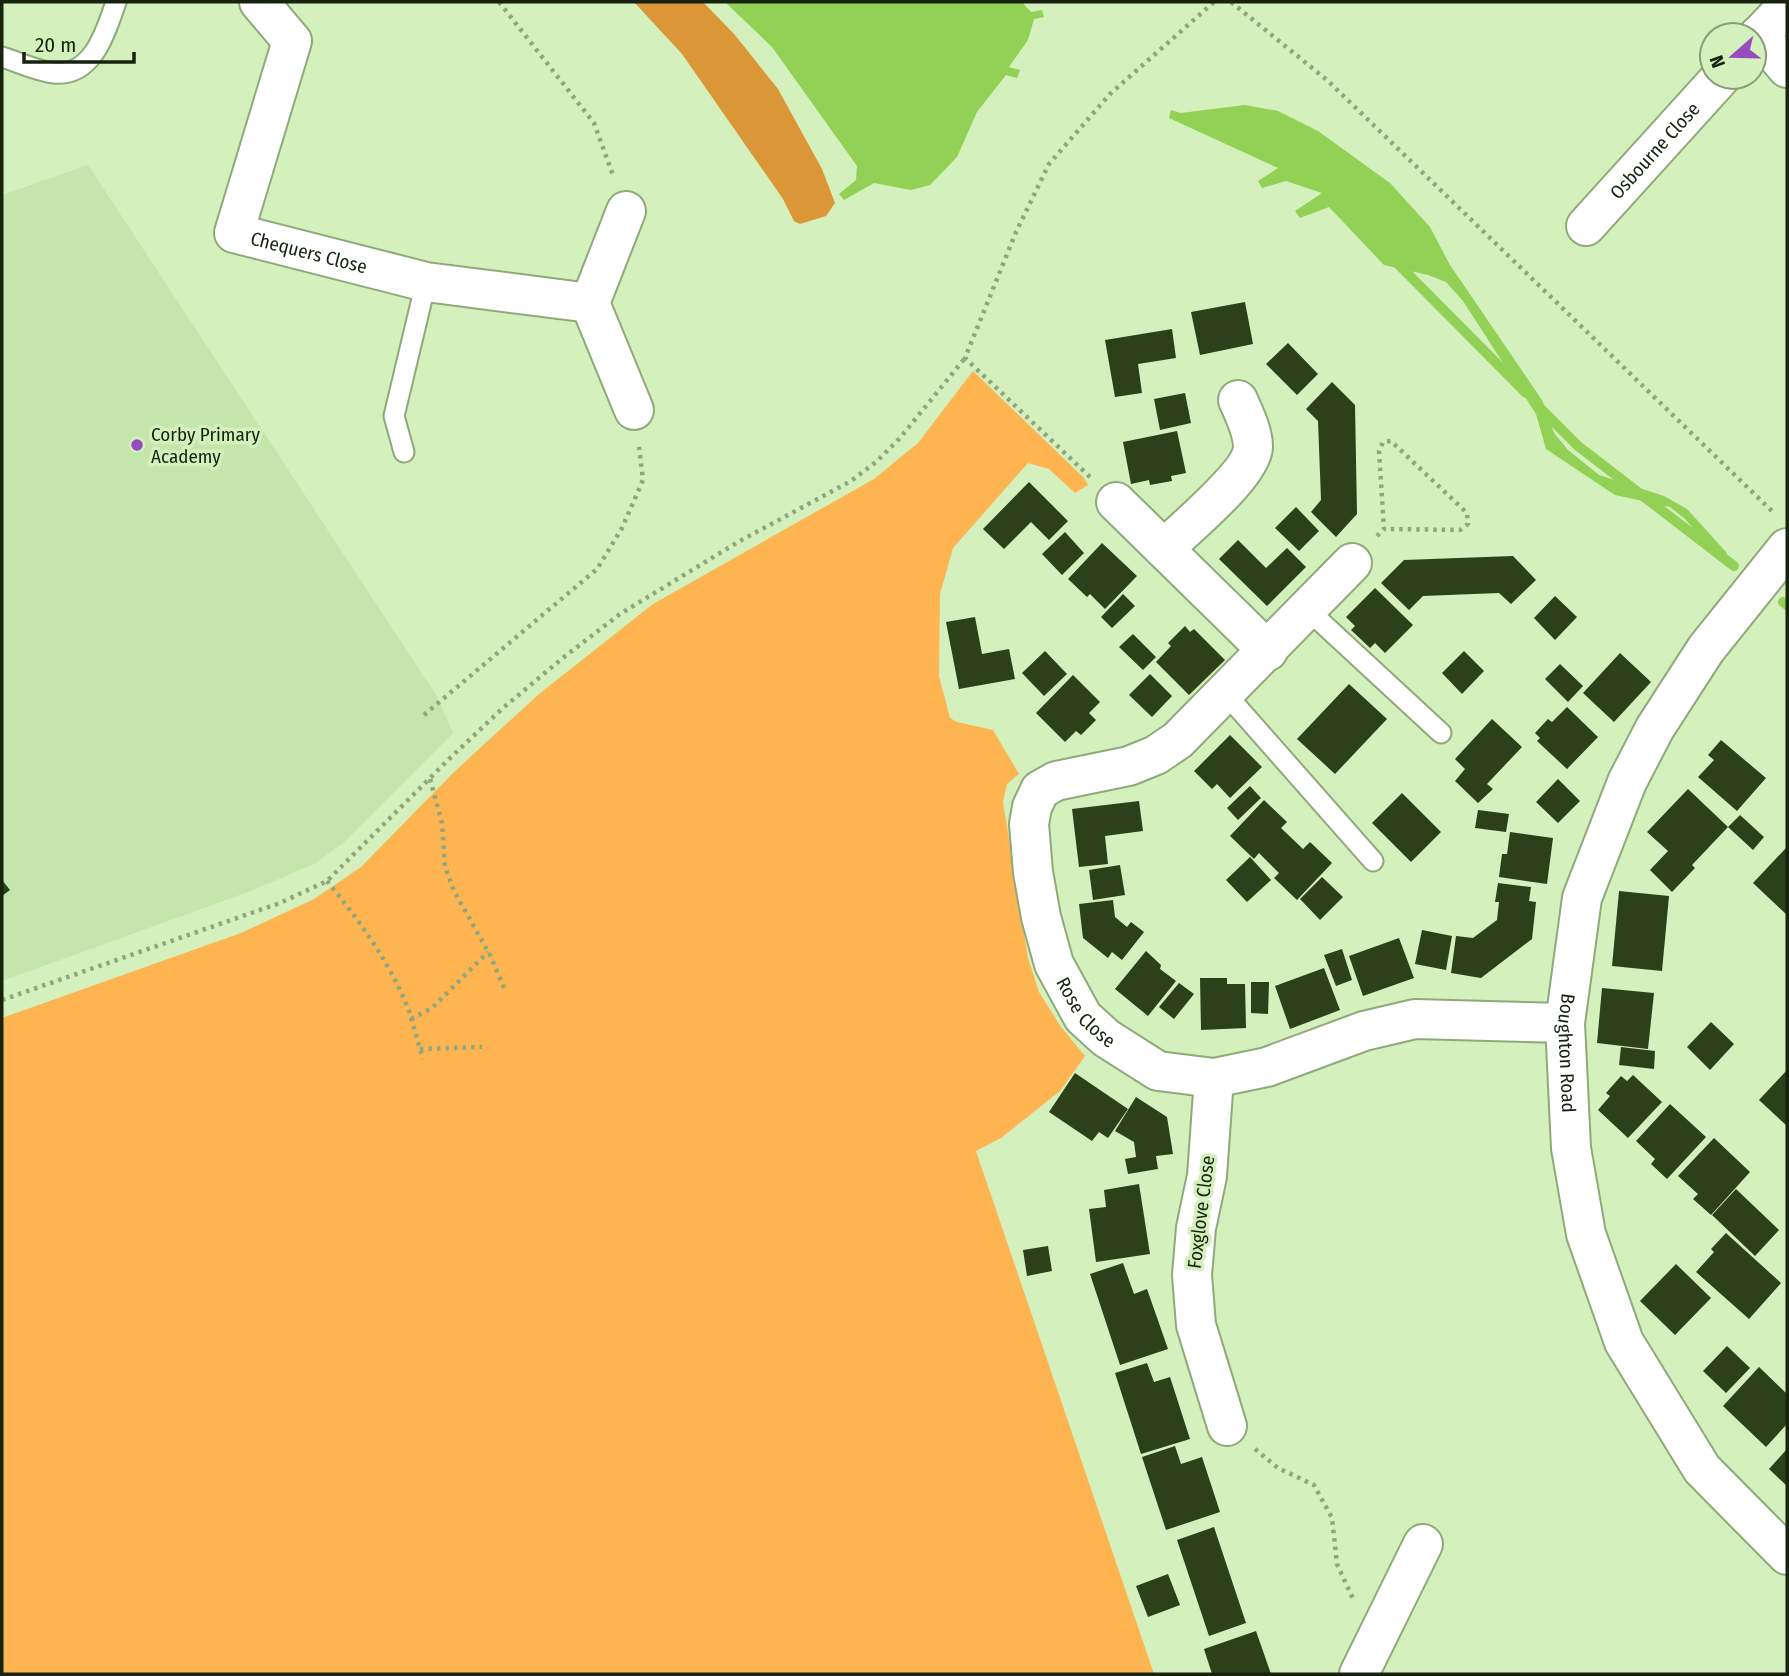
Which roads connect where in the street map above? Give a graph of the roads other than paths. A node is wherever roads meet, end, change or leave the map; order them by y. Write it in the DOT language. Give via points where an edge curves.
graph roads {
  1 [pos="116,2"];
  2 [pos="259,2"];
  3 [pos="1787,6"];
  4 [pos="1768,26"];
  5 [pos="1768,49"];
  6 [pos="2,57"];
  7 [pos="1787,68"];
  8 [pos="1708,91"];
  9 [pos="626,211"];
  10 [pos="1586,226"];
  11 [pos="426,282"];
  12 [pos="590,303"];
  13 [pos="1238,400"];
  14 [pos="634,410"];
  15 [pos="404,452"];
  16 [pos="1116,502"];
  17 [pos="1782,532"];
  18 [pos="1164,549"];
  19 [pos="1352,564"];
  20 [pos="1308,610"];
  21 [pos="1268,651"];
  22 [pos="1225,693"];
  23 [pos="1441,733"];
  24 [pos="1373,861"];
  25 [pos="1565,1023"];
  26 [pos="1213,1077"];
  27 [pos="1227,1426"];
  28 [pos="1423,1544"];
  29 [pos="1787,1555"];
  30 [pos="1359,1674"];
  1 -- 6 [label="lane" via="102,42 86,63 72,72 53,73"];
  2 -- 11 [label="street, Chequers Close" via="292,41 234,233"];
  3 -- 4 [label="street"];
  5 -- 7 [label="street"];
  8 -- 10 [label="street, Osbourne Close"];
  9 -- 12 [label="street"];
  11 -- 12 [label="street, Chequers Close"];
  11 -- 15 [label="lane" via="394,416"];
  12 -- 14 [label="street"];
  13 -- 18 [label="street" via="1253,448 1241,475"];
  16 -- 18 [label="street"];
  17 -- 25 [label="street, Boughton Road" via="1655,729 1627,782 1583,898"];
  18 -- 21 [label="street"];
  19 -- 20 [label="street, Rose Close"];
  20 -- 21 [label="street, Rose Close"];
  20 -- 23 [label="lane"];
  21 -- 22 [label="street, Rose Close"];
  22 -- 24 [label="lane"];
  22 -- 26 [label="street, Rose Close" via="1178,740 1156,755 1129,766 1056,781 1040,790 1029,824 1047,941 1054,964 1083,1017 1106,1038 1158,1071"];
  25 -- 26 [label="street, Rose Close" via="1415,1019 1364,1031 1267,1067"];
  25 -- 29 [label="street, Boughton Road" via="1571,1148 1587,1234 1624,1342 1702,1469"];
  26 -- 27 [label="street, Foxglove Close" via="1207,1176 1192,1275 1196,1325"];
  28 -- 30 [label="street"];
}
